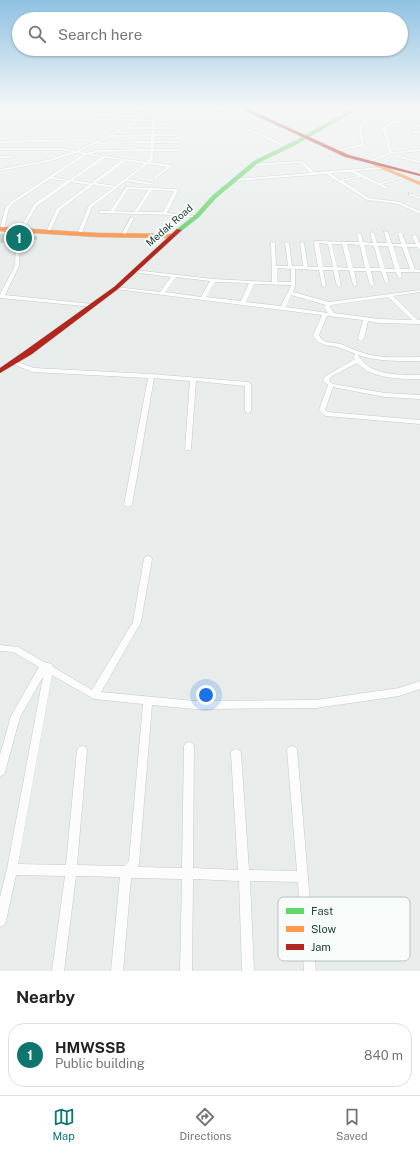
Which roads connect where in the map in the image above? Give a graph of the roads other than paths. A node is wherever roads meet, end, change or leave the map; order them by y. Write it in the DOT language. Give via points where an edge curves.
graph roads {
  1 [pos="75,152"];
  2 [pos="78,152"];
  3 [pos="93,152"];
  4 [pos="152,152"];
  5 [pos="273,152"];
  6 [pos="339,152"];
  7 [pos="345,152"];
  8 [pos="397,152"];
  9 [pos="391,153"];
  10 [pos="86,154"];
  11 [pos="0,156"];
  12 [pos="396,156"];
  13 [pos="12,157"];
  14 [pos="104,157"];
  15 [pos="126,160"];
  16 [pos="420,162"];
  17 [pos="146,163"];
  18 [pos="254,165"];
  19 [pos="376,165"];
  20 [pos="0,170"];
  21 [pos="352,172"];
  22 [pos="327,173"];
  23 [pos="419,173"];
  24 [pos="313,174"];
  25 [pos="362,176"];
  26 [pos="402,177"];
  27 [pos="49,178"];
  28 [pos="155,178"];
  29 [pos="68,180"];
  30 [pos="124,180"];
  31 [pos="235,180"];
  32 [pos="340,181"];
  33 [pos="91,184"];
  34 [pos="378,184"];
  35 [pos="420,184"];
  36 [pos="151,186"];
  37 [pos="116,187"];
  38 [pos="386,188"];
  39 [pos="410,194"];
  40 [pos="420,198"];
  41 [pos="100,212"];
  42 [pos="111,212"];
  43 [pos="135,213"];
  44 [pos="420,213"];
  45 [pos="164,214"];
  46 [pos="195,217"];
  47 [pos="132,218"];
  48 [pos="1,230"];
  49 [pos="21,230"];
  50 [pos="48,232"];
  51 [pos="386,232"];
  52 [pos="372,233"];
  53 [pos="400,233"];
  54 [pos="79,234"];
  55 [pos="359,234"];
  56 [pos="122,235"];
  57 [pos="414,236"];
  58 [pos="170,238"];
  59 [pos="18,242"];
  60 [pos="330,242"];
  61 [pos="273,243"];
  62 [pos="287,243"];
  63 [pos="302,243"];
  64 [pos="344,243"];
  65 [pos="361,244"];
  66 [pos="375,244"];
  67 [pos="389,245"];
  68 [pos="404,245"];
  69 [pos="419,247"];
  70 [pos="274,267"];
  71 [pos="291,267"];
  72 [pos="306,268"];
  73 [pos="321,268"];
  74 [pos="336,269"];
  75 [pos="351,269"];
  76 [pos="368,270"];
  77 [pos="383,270"];
  78 [pos="135,271"];
  79 [pos="398,271"];
  80 [pos="413,271"];
  81 [pos="420,271"];
  82 [pos="174,276"];
  83 [pos="400,277"];
  84 [pos="213,280"];
  85 [pos="252,282"];
  86 [pos="387,282"];
  87 [pos="276,283"];
  88 [pos="293,284"];
  89 [pos="355,285"];
  90 [pos="372,285"];
  91 [pos="324,286"];
  92 [pos="339,286"];
  93 [pos="116,288"];
  94 [pos="420,291"];
  95 [pos="162,293"];
  96 [pos="290,293"];
  97 [pos="389,295"];
  98 [pos="1,296"];
  99 [pos="202,298"];
  100 [pos="243,303"];
  101 [pos="328,304"];
  102 [pos="92,306"];
  103 [pos="283,308"];
  104 [pos="325,314"];
  105 [pos="332,315"];
  106 [pos="366,320"];
  107 [pos="418,322"];
  108 [pos="360,339"];
  109 [pos="355,352"];
  110 [pos="420,359"];
  111 [pos="357,360"];
  112 [pos="14,363"];
  113 [pos="0,371"];
  114 [pos="151,376"];
  115 [pos="420,377"];
  116 [pos="193,380"];
  117 [pos="331,385"];
  118 [pos="420,397"];
  119 [pos="248,411"];
  120 [pos="420,422"];
  121 [pos="188,449"];
  122 [pos="128,505"];
  123 [pos="148,559"];
  124 [pos="0,648"];
  125 [pos="47,666"];
  126 [pos="420,685"];
  127 [pos="94,695"];
  128 [pos="148,700"];
  129 [pos="189,746"];
  130 [pos="82,750"];
  131 [pos="292,750"];
  132 [pos="236,753"];
  133 [pos="0,772"];
  134 [pos="12,869"];
  135 [pos="71,870"];
  136 [pos="126,872"];
  137 [pos="188,874"];
  138 [pos="244,876"];
  139 [pos="303,877"];
  140 [pos="304,897"];
  141 [pos="0,921"];
  142 [pos="309,961"];
  143 [pos="58,971"];
  144 [pos="117,971"];
  145 [pos="186,971"];
  146 [pos="248,971"];
  147 [pos="310,971"];
  1 -- 20 [label="street" via="48,161"];
  2 -- 10 [label="street"];
  3 -- 10 [label="street"];
  4 -- 17 [label="street" via="151,160"];
  5 -- 18 [label="main road, Medak Road"];
  6 -- 19 [label="main road"];
  7 -- 19 [label="main road"];
  8 -- 9 [label="street"];
  9 -- 19 [label="street"];
  10 -- 14 [label="street"];
  10 -- 27 [label="street"];
  11 -- 13 [label="street"];
  12 -- 16 [label="street"];
  14 -- 15 [label="street"];
  14 -- 29 [label="street"];
  15 -- 17 [label="street"];
  15 -- 33 [label="street"];
  17 -- 28 [label="street" via="170,166"];
  17 -- 30 [label="street"];
  18 -- 24 [label="street" via="302,162"];
  18 -- 31 [label="main road, Medak Road"];
  19 -- 21 [label="street"];
  19 -- 23 [label="main road"];
  19 -- 26 [label="main road"];
  21 -- 22 [label="street"];
  21 -- 25 [label="street"];
  22 -- 24 [label="street"];
  22 -- 32 [label="street"];
  24 -- 31 [label="street"];
  25 -- 32 [label="street"];
  25 -- 34 [label="street"];
  26 -- 34 [label="street"];
  26 -- 35 [label="main road"];
  27 -- 29 [label="street"];
  27 -- 48 [label="street" via="8,206"];
  29 -- 33 [label="street"];
  29 -- 49 [label="street" via="33,207"];
  30 -- 36 [label="street"];
  30 -- 37 [label="street"];
  31 -- 46 [label="main road, Medak Road"];
  32 -- 44 [label="street" via="368,199 399,202"];
  33 -- 37 [label="street"];
  33 -- 50 [label="street" via="58,209"];
  34 -- 38 [label="street"];
  36 -- 42 [label="street" via="127,188"];
  36 -- 43 [label="street"];
  36 -- 45 [label="street" via="176,190"];
  37 -- 54 [label="street" via="90,206"];
  39 -- 40 [label="street"];
  41 -- 42 [label="street"];
  42 -- 43 [label="street"];
  43 -- 45 [label="street"];
  45 -- 46 [label="street"];
  46 -- 58 [label="main road, Medak Road"];
  47 -- 56 [label="street"];
  48 -- 49 [label="main road"];
  48 -- 58 [label="main road"];
  49 -- 50 [label="main road"];
  50 -- 54 [label="main road"];
  51 -- 67 [label="street"];
  52 -- 66 [label="street"];
  53 -- 68 [label="street"];
  54 -- 56 [label="main road"];
  55 -- 65 [label="street"];
  56 -- 58 [label="main road"];
  57 -- 69 [label="street"];
  58 -- 78 [label="main road, Medak Road"];
  59 -- 98 [label="street" via="17,266"];
  60 -- 64 [label="street"];
  60 -- 73 [label="street" via="316,243"];
  60 -- 74 [label="street"];
  61 -- 70 [label="street"];
  62 -- 71 [label="street"];
  63 -- 72 [label="street"];
  64 -- 65 [label="street"];
  64 -- 75 [label="street"];
  65 -- 66 [label="street"];
  65 -- 76 [label="street"];
  66 -- 67 [label="street"];
  66 -- 77 [label="street"];
  67 -- 68 [label="street"];
  67 -- 79 [label="street"];
  68 -- 69 [label="street"];
  68 -- 80 [label="street"];
  70 -- 71 [label="street"];
  70 -- 87 [label="street"];
  71 -- 72 [label="street"];
  71 -- 88 [label="street"];
  72 -- 73 [label="street"];
  73 -- 74 [label="street"];
  73 -- 91 [label="street"];
  74 -- 75 [label="street"];
  74 -- 92 [label="street"];
  75 -- 76 [label="street"];
  75 -- 89 [label="street"];
  76 -- 77 [label="street"];
  76 -- 90 [label="street"];
  77 -- 79 [label="street"];
  77 -- 86 [label="street"];
  78 -- 82 [label="street"];
  78 -- 93 [label="main road, Medak Road"];
  79 -- 80 [label="street"];
  79 -- 83 [label="street"];
  80 -- 81 [label="street"];
  82 -- 84 [label="street"];
  82 -- 95 [label="street"];
  84 -- 85 [label="street"];
  84 -- 99 [label="street"];
  85 -- 87 [label="street"];
  85 -- 100 [label="street"];
  87 -- 88 [label="street"];
  88 -- 96 [label="street"];
  93 -- 95 [label="street"];
  93 -- 102 [label="main road, Medak Road"];
  94 -- 97 [label="street"];
  95 -- 99 [label="street"];
  96 -- 101 [label="street"];
  96 -- 103 [label="street"];
  97 -- 101 [label="street"];
  97 -- 107 [label="street"];
  98 -- 102 [label="street"];
  99 -- 100 [label="street"];
  100 -- 103 [label="street"];
  101 -- 105 [label="street"];
  102 -- 112 [label="main road, Medak Road"];
  103 -- 104 [label="street"];
  104 -- 105 [label="street"];
  104 -- 109 [label="street" via="316,337 322,342"];
  105 -- 106 [label="street"];
  106 -- 107 [label="street"];
  106 -- 108 [label="street"];
  109 -- 110 [label="street" via="365,356"];
  109 -- 111 [label="street"];
  111 -- 115 [label="street" via="369,369 389,375"];
  111 -- 117 [label="street" via="327,377 326,381"];
  112 -- 113 [label="main road, Medak Road"];
  112 -- 114 [label="street" via="33,370"];
  114 -- 116 [label="street"];
  114 -- 122 [label="street"];
  116 -- 119 [label="street" via="248,384"];
  116 -- 121 [label="street"];
  117 -- 118 [label="street" via="385,395"];
  117 -- 120 [label="street" via="322,410 326,414"];
  123 -- 127 [label="street" via="137,622"];
  124 -- 125 [label="street" via="15,649"];
  125 -- 127 [label="street"];
  125 -- 133 [label="street" via="16,716"];
  125 -- 134 [label="street"];
  126 -- 128 [label="street" via="399,692 316,704 195,705"];
  127 -- 128 [label="street"];
  128 -- 136 [label="street" via="134,863"];
  129 -- 137 [label="street"];
  130 -- 135 [label="street"];
  131 -- 139 [label="street"];
  132 -- 138 [label="street"];
  134 -- 135 [label="street"];
  134 -- 141 [label="street"];
  135 -- 136 [label="street"];
  135 -- 143 [label="street"];
  136 -- 137 [label="street"];
  136 -- 144 [label="street"];
  137 -- 138 [label="street"];
  137 -- 145 [label="street"];
  138 -- 139 [label="street"];
  138 -- 146 [label="street"];
  139 -- 140 [label="street"];
  142 -- 147 [label="street"];
}
